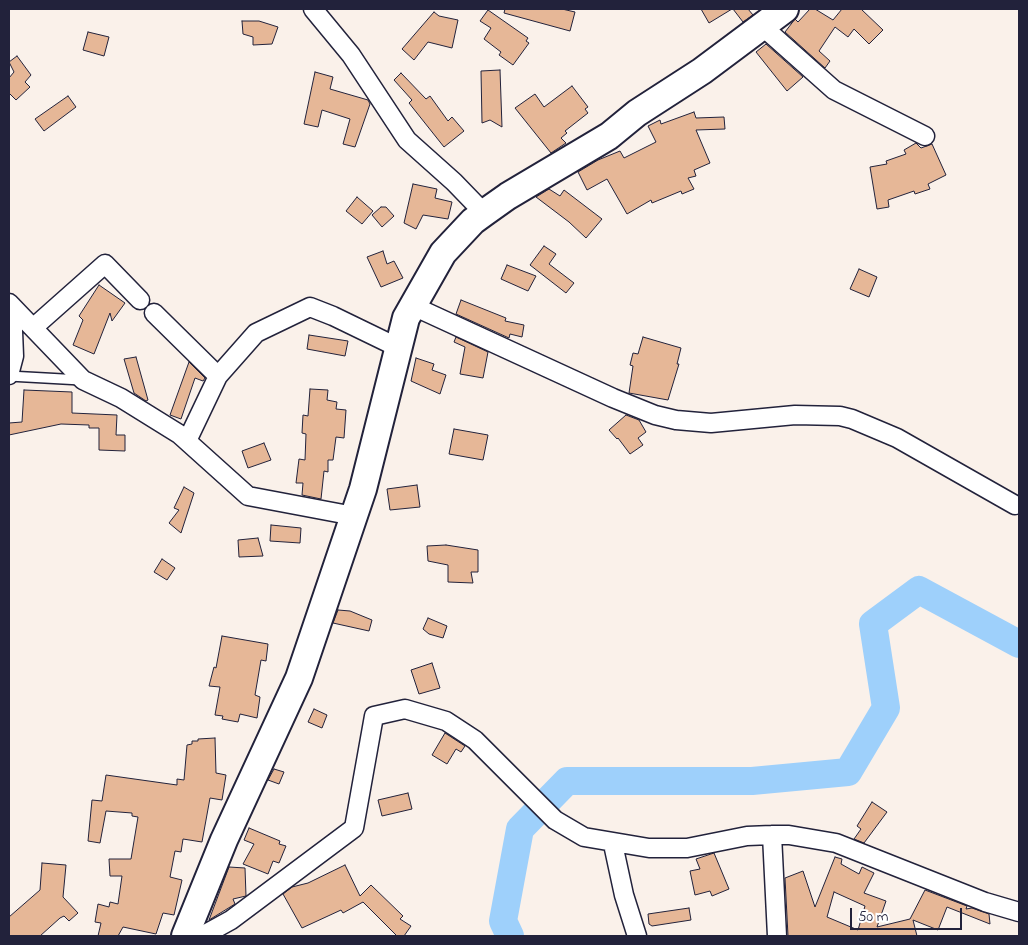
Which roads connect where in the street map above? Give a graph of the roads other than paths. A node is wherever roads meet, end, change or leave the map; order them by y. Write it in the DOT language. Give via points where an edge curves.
graph roads {
  1 [pos="314,9"];
  2 [pos="784,9"];
  3 [pos="762,26"];
  4 [pos="925,136"];
  5 [pos="484,213"];
  6 [pos="140,300"];
  7 [pos="10,304"];
  8 [pos="413,306"];
  9 [pos="154,313"];
  10 [pos="34,328"];
  11 [pos="399,348"];
  12 [pos="9,375"];
  13 [pos="218,376"];
  14 [pos="83,380"];
  15 [pos="187,442"];
  16 [pos="1015,505"];
  17 [pos="354,516"];
  18 [pos="772,835"];
  19 [pos="613,844"];
  20 [pos="1019,912"];
  21 [pos="185,936"];
  22 [pos="202,936"];
  23 [pos="637,936"];
  24 [pos="777,936"];
  1 -- 5 [label="street" via="351,55 408,140"];
  2 -- 3 [label="street"];
  3 -- 4 [label="street" via="834,90"];
  3 -- 5 [label="street" via="609,136"];
  5 -- 8 [label="street" via="472,221 443,253"];
  6 -- 10 [label="street" via="105,264"];
  7 -- 10 [label="street"];
  7 -- 12 [label="street" via="14,356"];
  8 -- 11 [label="street" via="406,318"];
  8 -- 16 [label="street" via="655,415 711,423 795,416 852,419 897,438"];
  9 -- 13 [label="street"];
  10 -- 14 [label="street"];
  11 -- 13 [label="street" via="310,307 256,333"];
  11 -- 17 [label="street"];
  12 -- 14 [label="lane"];
  13 -- 15 [label="street"];
  14 -- 15 [label="street" via="121,398"];
  15 -- 17 [label="street" via="248,496"];
  17 -- 21 [label="street" via="299,678 224,840"];
  18 -- 19 [label="street" via="747,836 687,848"];
  18 -- 20 [label="street" via="836,842 985,902"];
  18 -- 24 [label="street"];
  19 -- 22 [label="street" via="584,837 555,820 475,740 446,721 405,709 374,716 354,828 231,920"];
  19 -- 23 [label="street"];
}
